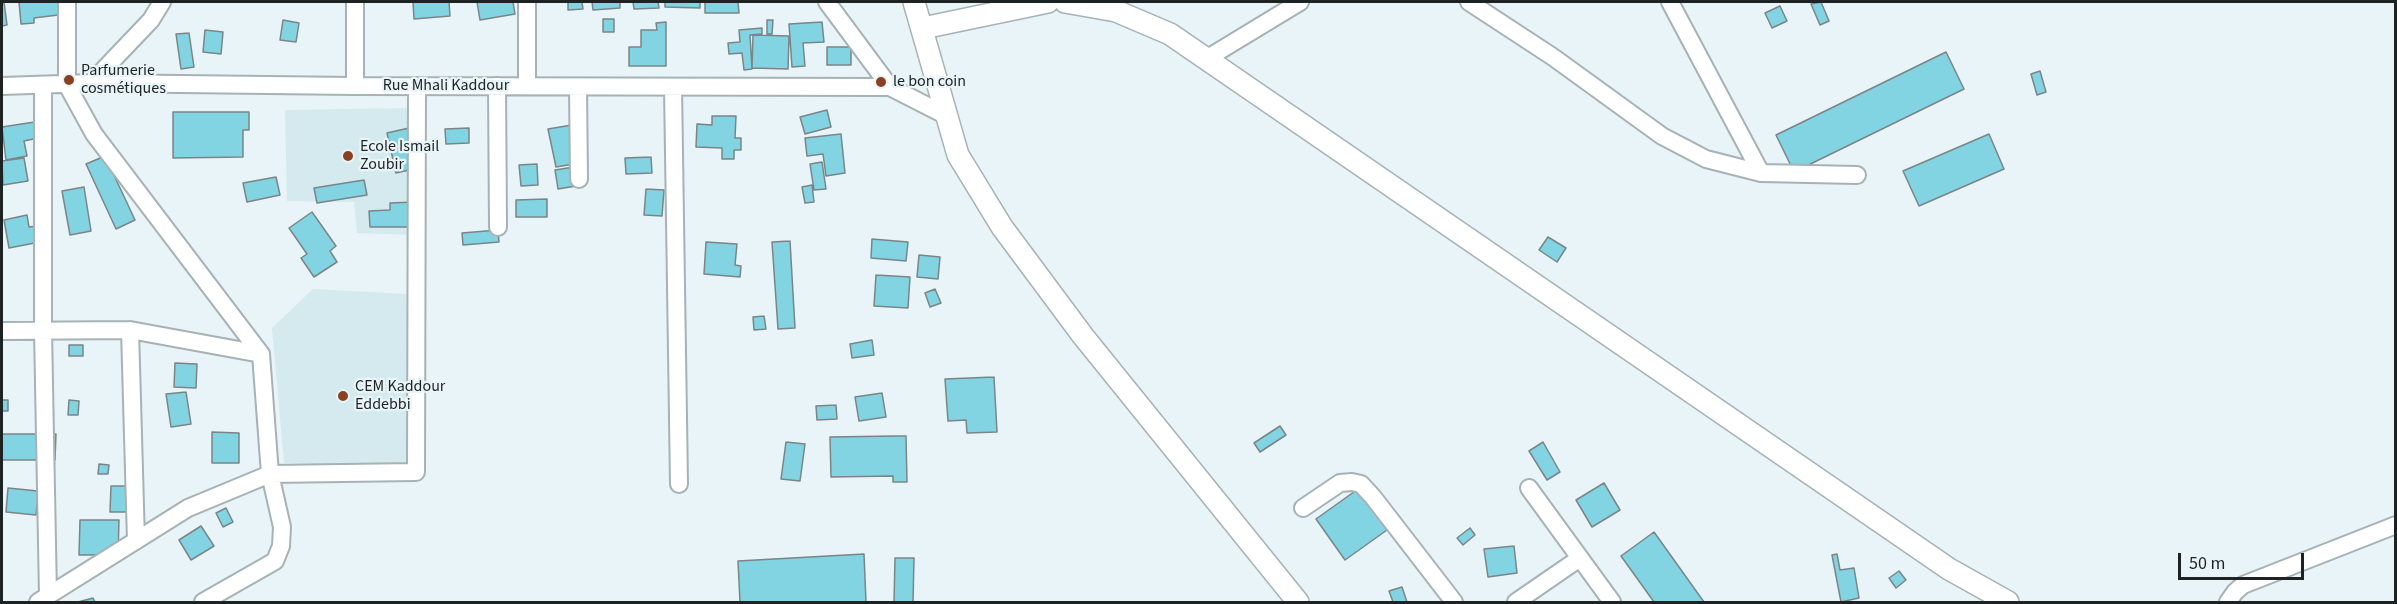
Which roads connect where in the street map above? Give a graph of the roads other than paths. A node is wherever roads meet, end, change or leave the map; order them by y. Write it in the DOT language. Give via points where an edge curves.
graph roads {
  1 [pos="67,2"];
  2 [pos="162,2"];
  3 [pos="356,2"];
  4 [pos="527,2"];
  5 [pos="826,2"];
  6 [pos="914,2"];
  7 [pos="1048,2"];
  8 [pos="1065,2"];
  9 [pos="1300,2"];
  10 [pos="1469,2"];
  11 [pos="1671,2"];
  12 [pos="923,28"];
  13 [pos="1206,59"];
  14 [pos="91,83"];
  15 [pos="2,86"];
  16 [pos="43,86"];
  17 [pos="67,86"];
  18 [pos="355,86"];
  19 [pos="417,86"];
  20 [pos="497,86"];
  21 [pos="527,86"];
  22 [pos="578,87"];
  23 [pos="673,87"];
  24 [pos="891,87"];
  25 [pos="947,116"];
  26 [pos="1761,173"];
  27 [pos="1857,175"];
  28 [pos="579,179"];
  29 [pos="498,227"];
  30 [pos="43,330"];
  31 [pos="130,330"];
  32 [pos="2,331"];
  33 [pos="261,354"];
  34 [pos="270,474"];
  35 [pos="679,484"];
  36 [pos="1529,488"];
  37 [pos="1303,508"];
  38 [pos="2396,525"];
  39 [pos="136,541"];
  40 [pos="1580,558"];
  41 [pos="225,596"];
  42 [pos="43,599"];
  43 [pos="203,603"];
  44 [pos="1298,603"];
  45 [pos="1454,603"];
  46 [pos="1516,603"];
  47 [pos="1612,603"];
  48 [pos="2008,603"];
  49 [pos="2229,603"];
  1 -- 17 [label="street"];
  2 -- 14 [label="street" via="151,20"];
  3 -- 18 [label="street"];
  4 -- 21 [label="street"];
  5 -- 24 [label="street"];
  6 -- 12 [label="main road"];
  7 -- 12 [label="main road"];
  8 -- 13 [label="main road" via="1116,11 1170,34"];
  9 -- 13 [label="street"];
  10 -- 26 [label="street" via="1662,136 1706,159"];
  11 -- 26 [label="street"];
  12 -- 25 [label="main road"];
  13 -- 48 [label="main road" via="1949,569"];
  14 -- 17 [label="street, Rue Mhali Kaddour"];
  14 -- 18 [label="street, Rue Mhali Kaddour"];
  15 -- 16 [label="street, Rue Mhali Kaddour"];
  16 -- 17 [label="street, Rue Mhali Kaddour"];
  16 -- 30 [label="street"];
  17 -- 33 [label="street" via="94,134"];
  18 -- 19 [label="street, Rue Mhali Kaddour"];
  19 -- 20 [label="street, Rue Mhali Kaddour"];
  19 -- 34 [label="street" via="416,472"];
  20 -- 21 [label="street, Rue Mhali Kaddour"];
  20 -- 29 [label="street"];
  21 -- 22 [label="street, Rue Mhali Kaddour"];
  22 -- 23 [label="street, Rue Mhali Kaddour"];
  22 -- 28 [label="street"];
  23 -- 24 [label="street, Rue Mhali Kaddour"];
  23 -- 35 [label="street"];
  24 -- 25 [label="street"];
  25 -- 44 [label="main road" via="958,155 1002,226 1083,336"];
  26 -- 27 [label="street"];
  30 -- 31 [label="street"];
  30 -- 32 [label="street"];
  30 -- 42 [label="street"];
  31 -- 33 [label="street"];
  31 -- 39 [label="street"];
  33 -- 34 [label="street"];
  34 -- 39 [label="street" via="188,508"];
  34 -- 41 [label="street" via="282,527 281,546 275,561"];
  36 -- 40 [label="street"];
  37 -- 45 [label="street" via="1340,483 1361,484"];
  38 -- 49 [label="street" via="2243,585"];
  39 -- 42 [label="street"];
  40 -- 46 [label="street"];
  40 -- 47 [label="street"];
  41 -- 43 [label="street"];
}
